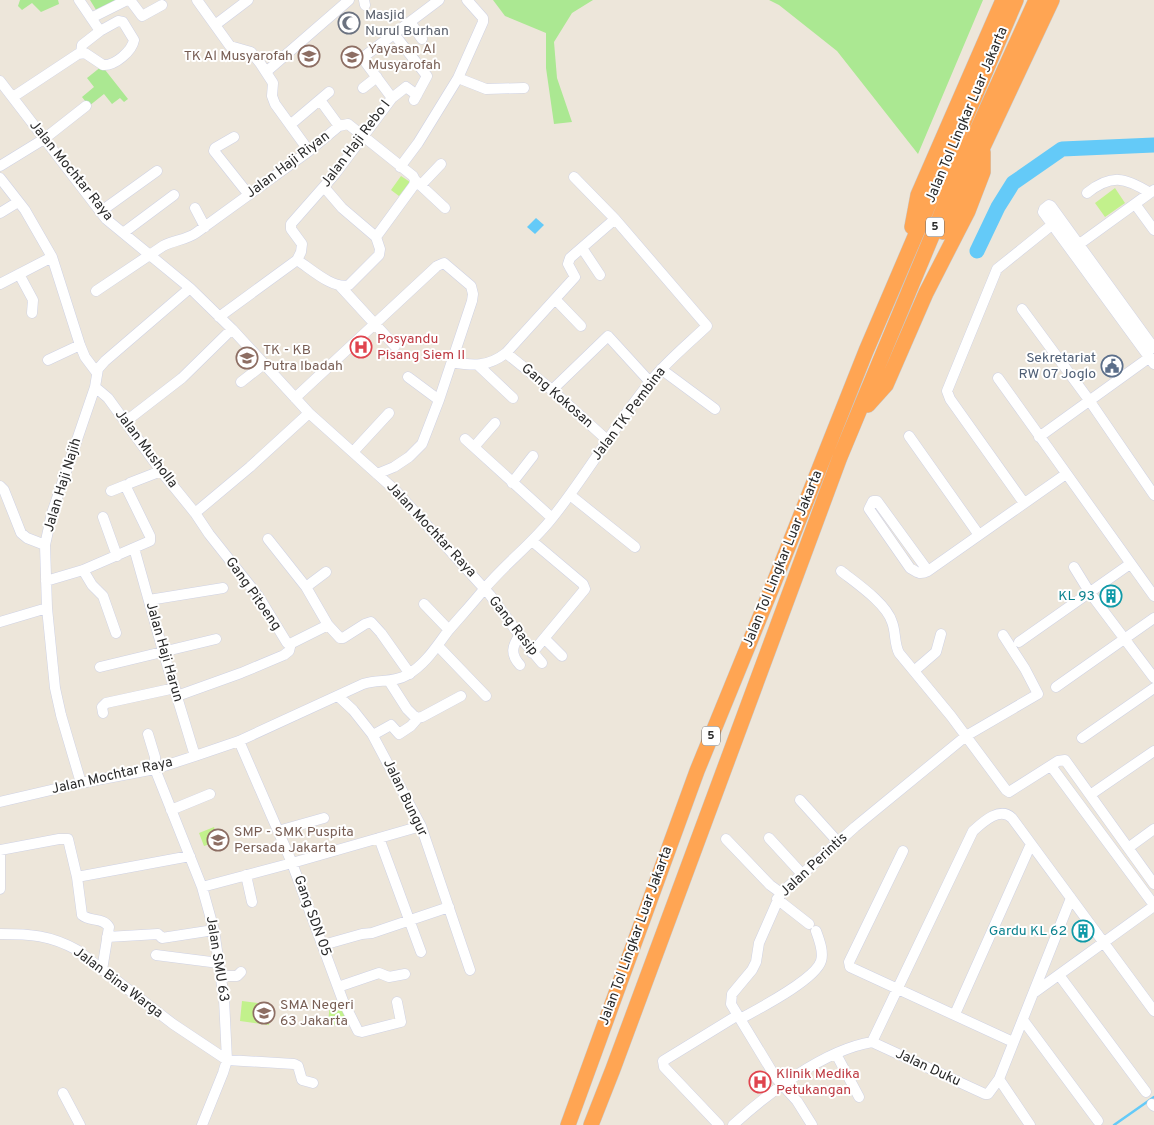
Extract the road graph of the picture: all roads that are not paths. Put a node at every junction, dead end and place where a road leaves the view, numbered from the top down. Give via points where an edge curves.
1 (79, 0) edge
2 (128, 0) edge
3 (197, 0) edge
4 (248, 0) edge
5 (349, 0) edge
6 (439, 0) edge
7 (467, 0) edge
8 (1003, 0) edge
9 (1016, 0) edge
10 (1036, 0) edge
11 (1052, 0) edge
12 (162, 5) dead end
13 (91, 18) junction
14 (410, 22) junction
15 (215, 25) junction
16 (100, 31) junction
17 (394, 34) junction
18 (422, 39) dead end
19 (81, 53) junction
20 (266, 72) junction
21 (377, 77) junction
22 (458, 78) junction
23 (0, 81) edge
24 (363, 88) dead end
25 (524, 88) dead end
26 (329, 92) dead end
27 (12, 97) junction
28 (392, 98) junction
29 (320, 100) junction
30 (86, 106) dead end
31 (290, 125) junction
32 (339, 126) junction
33 (234, 137) dead end
34 (363, 138) junction
35 (44, 139) junction
36 (309, 151) junction
37 (441, 164) dead end
38 (0, 166) edge
39 (400, 167) junction
40 (157, 171) dead end
41 (574, 177) dead end
42 (0, 178) edge
43 (417, 183) junction
44 (324, 187) junction
45 (1152, 191) edge
46 (1087, 193) dead end
47 (174, 195) dead end
48 (249, 195) junction
49 (18, 202) junction
50 (1135, 204) junction
51 (195, 208) dead end
52 (445, 208) dead end
53 (100, 212) junction
54 (0, 213) edge
55 (615, 219) junction
56 (1053, 224) junction
57 (205, 227) junction
58 (1154, 230) edge
59 (123, 233) junction
60 (376, 237) junction
61 (582, 248) junction
62 (1075, 248) junction
63 (908, 253) junction
64 (150, 254) junction
65 (52, 257) junction
66 (297, 260) junction
67 (19, 274) junction
68 (600, 275) dead end
69 (0, 284) edge
70 (340, 286) junction
71 (190, 288) junction
72 (96, 291) dead end
73 (555, 299) junction
74 (1022, 309) dead end
75 (32, 313) dead end
76 (219, 317) junction
77 (374, 325) junction
78 (581, 326) dead end
79 (232, 329) junction
80 (80, 345) junction
81 (395, 346) dead end
82 (506, 353) junction
83 (1153, 356) edge
84 (48, 360) dead end
85 (452, 362) junction
86 (264, 364) junction
87 (479, 366) junction
88 (661, 369) junction
89 (96, 373) junction
90 (408, 377) dead end
91 (998, 378) dead end
92 (241, 382) dead end
93 (650, 382) junction
94 (95, 387) junction
95 (552, 390) junction
96 (295, 398) junction
97 (513, 398) dead end
98 (439, 400) junction
99 (1089, 400) junction
100 (715, 409) dead end
101 (309, 413) junction
102 (389, 413) dead end
103 (125, 422) junction
104 (495, 424) dead end
105 (909, 436) dead end
106 (1039, 437) junction
107 (465, 439) dead end
108 (607, 440) junction
109 (474, 447) junction
110 (353, 452) junction
111 (533, 456) dead end
112 (840, 457) junction
113 (161, 471) junction
114 (377, 474) junction
115 (1066, 474) junction
116 (512, 483) junction
117 (0, 485) edge
118 (126, 485) junction
119 (111, 491) dead end
120 (570, 495) junction
121 (1154, 495) edge
122 (1024, 503) junction
123 (195, 513) junction
124 (103, 517) dead end
125 (552, 518) junction
126 (209, 534) joint
127 (979, 535) junction
128 (268, 539) dead end
129 (532, 541) junction
130 (45, 545) junction
131 (635, 547) dead end
132 (134, 548) junction
133 (117, 556) junction
134 (1130, 564) junction
135 (1074, 568) dead end
136 (83, 570) junction
137 (841, 571) dead end
138 (928, 571) junction
139 (326, 572) dead end
140 (46, 582) junction
141 (306, 587) junction
142 (223, 588) dead end
143 (484, 590) junction
144 (1090, 593) junction
145 (1154, 596) edge
146 (149, 600) junction
147 (424, 604) dead end
148 (47, 608) junction
149 (1154, 618) edge
150 (0, 622) edge
151 (328, 625) junction
152 (449, 630) junction
153 (116, 633) dead end
154 (941, 634) dead end
155 (520, 635) junction
156 (1003, 635) dead end
157 (216, 639) dead end
158 (545, 639) junction
159 (1125, 639) junction
160 (1019, 642) dead end
161 (291, 643) junction
162 (438, 646) junction
163 (163, 651) junction
164 (532, 653) junction
165 (562, 656) dead end
166 (542, 663) dead end
167 (520, 665) dead end
168 (100, 667) dead end
169 (914, 671) junction
170 (410, 674) junction
171 (1154, 678) edge
172 (390, 682) junction
173 (1056, 687) dead end
174 (1154, 688) edge
175 (176, 692) junction
176 (338, 696) junction
177 (461, 696) dead end
178 (486, 696) dead end
179 (103, 713) dead end
180 (418, 718) junction
181 (148, 734) dead end
182 (373, 734) junction
183 (966, 736) junction
184 (1082, 738) dead end
185 (239, 741) junction
186 (1154, 751) edge
187 (195, 756) junction
188 (1051, 766) junction
189 (155, 769) junction
190 (81, 783) junction
191 (210, 794) dead end
192 (1090, 795) junction
193 (800, 800) dead end
194 (0, 802) edge
195 (171, 810) junction
196 (324, 818) dead end
197 (421, 826) junction
198 (1154, 829) edge
199 (278, 831) junction
200 (379, 838) junction
201 (769, 838) dead end
202 (726, 839) dead end
203 (838, 842) junction
204 (1031, 844) junction
205 (1128, 848) junction
206 (0, 850) edge
207 (903, 851) dead end
208 (0, 855) edge
209 (190, 856) junction
210 (292, 863) junction
211 (802, 874) junction
212 (246, 876) junction
213 (77, 877) junction
214 (1154, 884) edge
215 (202, 887) junction
216 (0, 889) edge
217 (779, 896) junction
218 (1071, 898) junction
219 (252, 902) dead end
220 (1154, 905) edge
221 (449, 906) junction
222 (410, 920) junction
223 (214, 930) junction
224 (0, 934) edge
225 (107, 937) junction
226 (1103, 942) junction
227 (323, 945) junction
228 (421, 952) dead end
229 (156, 955) dead end
230 (219, 963) junction
231 (102, 970) junction
232 (470, 970) dead end
233 (241, 972) dead end
234 (405, 974) dead end
235 (1059, 975) junction
236 (221, 976) junction
237 (338, 987) junction
238 (897, 988) junction
239 (1035, 992) junction
240 (397, 1002) dead end
241 (1154, 1011) edge
242 (955, 1014) junction
243 (739, 1017) junction
244 (1023, 1020) junction
245 (872, 1042) junction
246 (1014, 1042) junction
247 (836, 1054) junction
248 (227, 1060) junction
249 (999, 1079) junction
250 (313, 1084) dead end
251 (782, 1085) junction
252 (1146, 1092) dead end
253 (63, 1093) dead end
254 (859, 1097) dead end
255 (1098, 1121) dead end
256 (75, 1123) edge
257 (203, 1124) edge
258 (568, 1125) edge
259 (591, 1125) edge
260 (719, 1125) edge
261 (733, 1125) edge
262 (812, 1125) edge
263 (1030, 1125) edge

1 - 13 street
2 - 12 street via 143,16
2 - 13 street
3 - 15 street
4 - 15 street
5 - 20 street
6 - 14 street
7 - 22 street via 483,22
8 - 63 highway via 918,195
9 - 63 highway, Jalan Tol Lingkar Luar Jakarta / 5
10 - 112 highway, Jalan Tol Lingkar Luar Jakarta / 5 via 964,159
11 - 112 highway via 915,290 856,439
13 - 16 street
14 - 17 street
14 - 18 street
15 - 20 street via 230,46 251,52
16 - 19 street via 82,45
16 - 19 street via 121,20 133,37 133,44 107,66
17 - 21 street, Jalan Haji Rebo I via 365,57
17 - 28 street via 427,76 415,98 406,88
19 - 27 street
20 - 31 street via 273,83 273,100
21 - 24 street
21 - 28 street, Jalan Haji Rebo I
22 - 25 street via 486,89
22 - 39 street
23 - 27 street, Jalan Mochtar Raya
26 - 29 street
27 - 35 street, Jalan Mochtar Raya
28 - 34 street, Jalan Haji Rebo I
29 - 31 street
29 - 32 street
30 - 35 street
31 - 36 street
32 - 34 street, Jalan Haji Riyan via 348,124
32 - 36 street, Jalan Haji Riyan
33 - 48 street via 214,152
34 - 39 street, Jalan Haji Riyan
34 - 44 street, Jalan Haji Rebo I
35 - 38 street
35 - 53 street, Jalan Mochtar Raya
36 - 48 street, Jalan Haji Riyan
37 - 43 street
39 - 43 street, Jalan Haji Riyan
40 - 53 street
41 - 55 street, Jalan TK Pembina
42 - 49 street
43 - 52 street, Jalan Haji Riyan
43 - 60 street
44 - 60 street via 342,208
44 - 66 street, Jalan Haji Rebo I via 290,226 302,244
45 - 46 street via 1116,179 1102,182
45 - 50 street
47 - 59 street
48 - 57 street, Jalan Haji Riyan
49 - 54 street
49 - 65 street
50 - 58 street
50 - 62 street
51 - 57 street
53 - 59 street, Jalan Mochtar Raya
55 - 61 street
55 - 88 street, Jalan TK Pembina via 707,326
56 - 62 street
56 - 62 street via 1043,211 1049,205
56 - 122 street via 997,269 947,391
57 - 64 street, Jalan Haji Riyan
59 - 64 street, Jalan Mochtar Raya
60 - 70 street via 379,255 349,285
61 - 68 street
61 - 73 street via 568,262 575,277
62 - 83 street
63 - 258 highway, Jalan Tol Lingkar Luar Jakarta / 5 via 697,771
64 - 71 street, Jalan Mochtar Raya
64 - 72 street, Jalan Haji Riyan
65 - 67 street
65 - 80 street
66 - 70 street
66 - 76 street
67 - 69 street
67 - 75 street via 33,300
70 - 77 street
71 - 76 street, Jalan Mochtar Raya
71 - 89 street via 112,354
73 - 78 street
73 - 82 street
74 - 99 street
76 - 79 street, Jalan Mochtar Raya
77 - 81 street
77 - 85 street via 431,271 444,263 472,289 472,301
77 - 96 street
79 - 86 street, Jalan Mochtar Raya
79 - 103 street via 182,378
80 - 84 street
80 - 89 street
82 - 87 street
82 - 95 street, Gang Kokosan
83 - 99 street
85 - 87 street
85 - 98 street
86 - 92 street
86 - 96 street, Jalan Mochtar Raya
87 - 97 street
88 - 93 street, Jalan TK Pembina
88 - 100 street
89 - 94 street, Jalan Haji Najih
90 - 98 street
91 - 106 street
93 - 95 street via 608,336
93 - 108 street, Jalan TK Pembina
94 - 103 street, Jalan Musholla via 108,398
94 - 130 street, Jalan Haji Najih via 52,513
95 - 108 street, Gang Kokosan
96 - 101 street, Jalan Mochtar Raya
98 - 114 street via 422,444 394,467
99 - 106 street
99 - 121 street
101 - 110 street, Jalan Mochtar Raya
101 - 123 street
102 - 110 street
103 - 113 street, Jalan Musholla
104 - 109 street
105 - 127 street
106 - 115 street
107 - 109 street
108 - 120 street, Jalan TK Pembina
109 - 116 street
110 - 114 street, Jalan Mochtar Raya
111 - 116 street
112 - 259 highway, Jalan Tol Lingkar Luar Jakarta / 5
113 - 118 street
113 - 123 street, Jalan Musholla
114 - 143 street, Jalan Mochtar Raya
115 - 122 street
115 - 134 street
116 - 125 street
117 - 130 street via 22,533
118 - 119 street
118 - 132 street via 151,538
120 - 125 street, Jalan TK Pembina
120 - 131 street
122 - 127 street
123 - 126 street, Jalan Musholla
124 - 133 street
125 - 129 street, Jalan TK Pembina
126 - 161 street, Gang Pitoeng via 259,597 286,643
127 - 138 street
128 - 141 street
129 - 143 street, Jalan TK Pembina
129 - 158 street via 584,587
130 - 140 street, Jalan Haji Najih
132 - 133 street
132 - 146 street, Jalan Haji Harun
133 - 136 street
134 - 144 street
134 - 145 street
135 - 144 street
136 - 140 street
136 - 153 street via 103,596
137 - 169 street via 890,616 899,653
138 - 138 street via 918,574 910,568 869,509 874,501
139 - 141 street
140 - 148 street, Jalan Haji Najih
141 - 151 street
142 - 146 street
143 - 152 street, Jalan Mochtar Raya
143 - 155 street, Gang Rasip
144 - 159 street
144 - 160 street
146 - 163 street, Jalan Haji Harun
147 - 152 street
148 - 150 street
148 - 190 street, Jalan Haji Najih via 55,688
149 - 159 street
151 - 161 street, Gang Pitoeng
151 - 170 street via 342,639 371,622
152 - 162 street, Jalan Mochtar Raya
154 - 169 street via 936,652
155 - 164 street, Gang Rasip
155 - 167 street via 512,649
156 - 183 street, Jalan Perintis via 1038,694
157 - 163 street
158 - 164 street
158 - 165 street
159 - 171 street
159 - 173 street
161 - 175 street via 284,655 241,673
162 - 170 street, Jalan Mochtar Raya
162 - 178 street
163 - 168 street
163 - 175 street, Jalan Haji Harun
164 - 166 street, Gang Rasip
169 - 183 street
170 - 172 street, Jalan Mochtar Raya
172 - 176 street, Jalan Mochtar Raya via 371,681
172 - 180 street via 407,709
174 - 184 street
175 - 179 street via 106,703 102,707
175 - 187 street, Jalan Haji Harun
176 - 182 street, Jalan Bungur
176 - 185 street, Jalan Mochtar Raya
177 - 180 street
180 - 182 street via 399,734 391,725
181 - 189 street, Jalan SMU 63
182 - 197 street, Jalan Bungur
183 - 188 street via 1009,792
183 - 203 street, Jalan Perintis
185 - 187 street, Jalan Mochtar Raya
185 - 199 street, Gang SDN 05
186 - 192 street
187 - 189 street, Jalan Mochtar Raya
188 - 192 street via 1058,760 1065,760
188 - 220 street
189 - 190 street, Jalan Mochtar Raya
189 - 195 street, Jalan SMU 63
190 - 194 street, Jalan Mochtar Raya
191 - 195 street
192 - 205 street
193 - 203 street
195 - 209 street, Jalan SMU 63
196 - 199 street
197 - 200 street
197 - 221 street, Jalan Bungur
198 - 205 street
199 - 210 street, Gang SDN 05
200 - 210 street
200 - 222 street
201 - 211 street
202 - 217 street
203 - 211 street, Jalan Perintis
204 - 218 street
204 - 238 street via 1012,818 1005,814 992,817 973,831
204 - 242 street
205 - 214 street
206 - 213 street via 67,839
207 - 238 street via 849,965
208 - 216 street
209 - 213 street
209 - 215 street, Jalan SMU 63
210 - 212 street
210 - 227 street, Gang SDN 05
211 - 217 street, Jalan Perintis
212 - 215 street
212 - 219 street
213 - 225 street via 82,915 107,923
215 - 223 street, Jalan SMU 63
217 - 243 street, Jalan Perintis via 759,943 756,962 732,994 731,1004
217 - 243 street via 813,927 820,940 822,959 800,983 772,1002
218 - 226 street
218 - 239 street
220 - 226 street
221 - 222 street
221 - 232 street, Jalan Bungur
222 - 227 street
222 - 228 street
223 - 225 street via 162,938 158,934
223 - 230 street, Jalan SMU 63
224 - 231 street, Jalan Bina Warga via 51,938 77,950
225 - 231 street
226 - 235 street
226 - 241 street
227 - 237 street, Gang SDN 05
229 - 230 street
230 - 236 street, Jalan SMU 63
231 - 248 street, Jalan Bina Warga
233 - 236 street via 237,976
234 - 237 street via 389,977 379,973
235 - 239 street
235 - 252 street
236 - 248 street, Jalan SMU 63
237 - 240 street, Gang SDN 05 via 342,1001 360,1032 401,1022
238 - 242 street
238 - 245 street
239 - 244 street
242 - 246 street
243 - 251 street, Jalan Perintis
243 - 260 street via 662,1064
244 - 246 street
244 - 255 street
245 - 247 street
245 - 249 street, Jalan Duku via 984,1094 993,1090
246 - 249 street
247 - 251 street
247 - 254 street
248 - 250 street via 294,1064 298,1066 302,1080
248 - 257 street, Jalan SMU 63
249 - 263 street
251 - 261 street
251 - 262 street, Jalan Perintis
253 - 256 street

